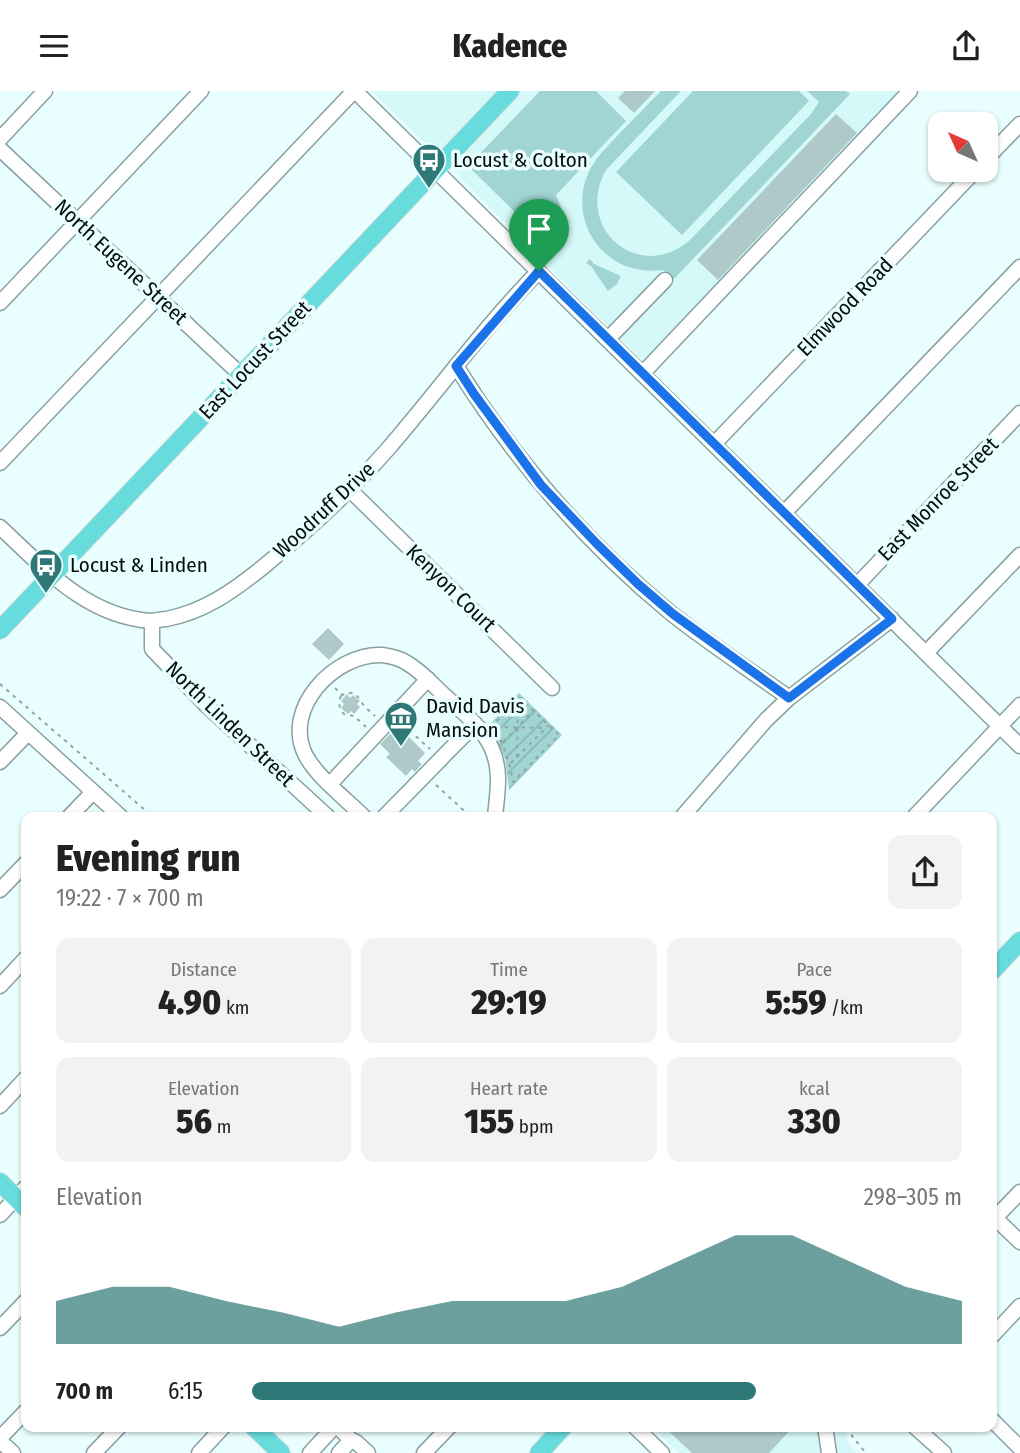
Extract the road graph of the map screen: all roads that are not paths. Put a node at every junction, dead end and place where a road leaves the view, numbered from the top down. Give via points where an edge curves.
1 (45, 91) edge
2 (201, 91) edge
3 (355, 91) edge
4 (510, 91) edge
5 (910, 91) edge
6 (1020, 124) edge
7 (0, 139) edge
8 (998, 147) edge
9 (0, 149) edge
10 (435, 170) junction
11 (965, 182) edge
12 (78, 221) junction
13 (1020, 267) edge
14 (539, 271) junction
15 (665, 280) dead end
16 (158, 297) junction
17 (0, 303) edge
18 (608, 339) junction
19 (456, 366) junction
20 (642, 373) junction
21 (241, 375) junction
22 (1020, 413) edge
23 (714, 444) junction
24 (0, 463) edge
25 (349, 489) junction
26 (785, 513) junction
27 (1, 529) edge
28 (1020, 555) edge
29 (52, 575) junction
30 (857, 585) junction
31 (892, 619) junction
32 (152, 621) junction
33 (0, 630) edge
34 (926, 653) junction
35 (428, 679) junction
36 (552, 688) dead end
37 (789, 698) junction
38 (1020, 705) edge
39 (0, 707) edge
40 (475, 724) junction
41 (1000, 726) junction
42 (28, 733) junction
43 (1020, 745) edge
44 (0, 762) edge
45 (330, 784) junction
46 (93, 792) junction
47 (74, 812) edge
48 (115, 812) edge
49 (323, 812) edge
50 (359, 812) edge
51 (389, 812) edge
52 (496, 812) edge
53 (686, 812) edge
54 (919, 812) edge
55 (21, 868) edge
56 (0, 890) edge
57 (1020, 941) edge
58 (21, 963) edge
59 (997, 966) edge
60 (0, 986) edge
61 (21, 1083) edge
62 (0, 1106) edge
63 (0, 1182) edge
64 (1020, 1192) edge
65 (21, 1196) edge
66 (21, 1199) edge
67 (997, 1214) edge
68 (0, 1215) edge
69 (997, 1220) edge
70 (1020, 1242) edge
71 (21, 1306) edge
72 (1020, 1306) edge
73 (0, 1328) edge
74 (997, 1331) edge
75 (21, 1416) edge
76 (997, 1425) edge
77 (114, 1432) edge
78 (218, 1432) edge
79 (259, 1432) edge
80 (330, 1432) edge
81 (342, 1432) edge
82 (444, 1432) edge
83 (558, 1432) edge
84 (639, 1432) edge
85 (826, 1432) edge
86 (921, 1432) edge
87 (0, 1439) edge
88 (351, 1440) junction
89 (1015, 1445) edge
90 (656, 1451) edge
91 (13, 1453) edge
92 (94, 1453) edge
93 (199, 1453) edge
94 (281, 1453) edge
95 (310, 1453) edge
96 (339, 1453) edge
97 (368, 1453) edge
98 (424, 1453) edge
99 (539, 1453) edge
100 (829, 1453) edge
101 (944, 1453) edge

1 - 7 street
2 - 12 street
3 - 10 street
3 - 16 street
4 - 10 main road, East Locust Street
5 - 20 street
6 - 8 street
9 - 12 street, North Eugene Street
10 - 14 street
10 - 21 main road, East Locust Street
11 - 23 street, Elmwood Road
12 - 16 street, North Eugene Street
12 - 17 street
13 - 26 street
14 - 18 street
14 - 19 street, Woodruff Drive
15 - 18 street
16 - 21 street, North Eugene Street
16 - 24 street
18 - 20 street
19 - 25 street, Woodruff Drive
19 - 37 street via 541,485 597,544 673,614
20 - 23 street
21 - 29 main road, East Locust Street
22 - 30 street, East Monroe Street
23 - 26 street
25 - 32 street, Woodruff Drive via 285,549 221,598 181,616
25 - 36 street, Kenyon Court
26 - 30 street
27 - 29 street
28 - 34 street
29 - 32 street, Woodruff Drive via 87,602
29 - 33 main road, East Locust Street
30 - 31 street
31 - 34 street
31 - 37 street
32 - 49 street, North Linden Street via 152,649
34 - 41 street
35 - 40 street
35 - 45 street
35 - 45 street via 405,661 385,655 367,656 324,678 309,696 300,733 305,755
37 - 53 street
38 - 41 street
39 - 42 street
40 - 51 street
40 - 52 street via 493,750 499,778
41 - 43 street
41 - 54 street
42 - 44 street
42 - 46 street
45 - 50 street
46 - 47 street
46 - 48 street
55 - 56 street
57 - 59 main road
58 - 60 street
61 - 62 street
63 - 65 main road
64 - 67 street
66 - 68 street
69 - 70 street
71 - 73 street
72 - 74 street
75 - 87 street
76 - 89 street
77 - 92 street
78 - 93 street
79 - 94 main road
80 - 95 street
81 - 88 street
82 - 98 street
83 - 99 main road
84 - 90 street
85 - 100 street
86 - 101 street
87 - 91 street
88 - 96 street
88 - 97 street

